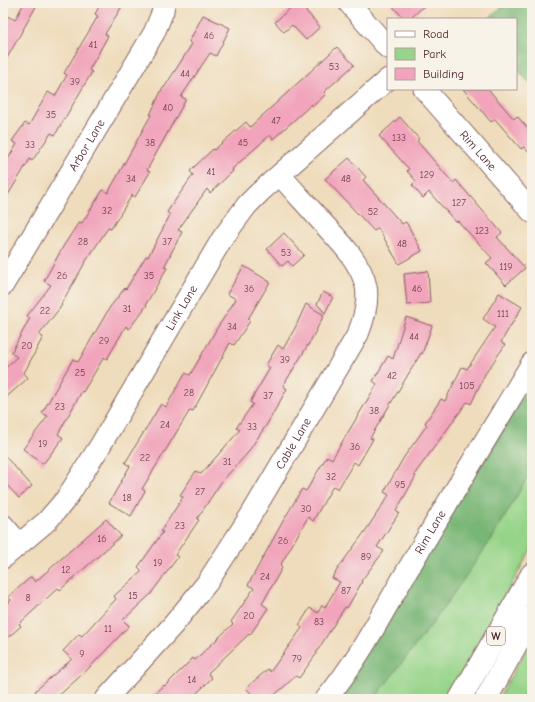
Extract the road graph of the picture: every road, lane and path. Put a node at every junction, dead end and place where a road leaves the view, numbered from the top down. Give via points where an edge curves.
1 (164, 3) edge
2 (349, 3) edge
3 (387, 47) edge
4 (387, 80) edge
5 (425, 90) edge
6 (280, 175) junction
7 (532, 212) edge
8 (3, 285) edge
9 (532, 363) edge
10 (3, 525) edge
11 (20, 544) junction
12 (3, 558) edge
13 (532, 574) edge
14 (532, 616) edge
15 (106, 699) edge
16 (326, 699) edge
17 (460, 699) edge
18 (486, 699) edge

1 - 8 street, Arbor Lane via 154,33
2 - 3 street
4 - 6 street, Link Lane
5 - 7 street, Rim Lane
6 - 11 street, Link Lane via 247,205 222,239 66,499 47,521
6 - 15 street, Cable Lane via 346,249 361,270 367,304 363,322 251,514 207,583
9 - 16 street, Rim Lane via 409,567 364,647
10 - 11 street
11 - 12 street, Link Lane
13 - 17 highway, W
14 - 18 highway, W

